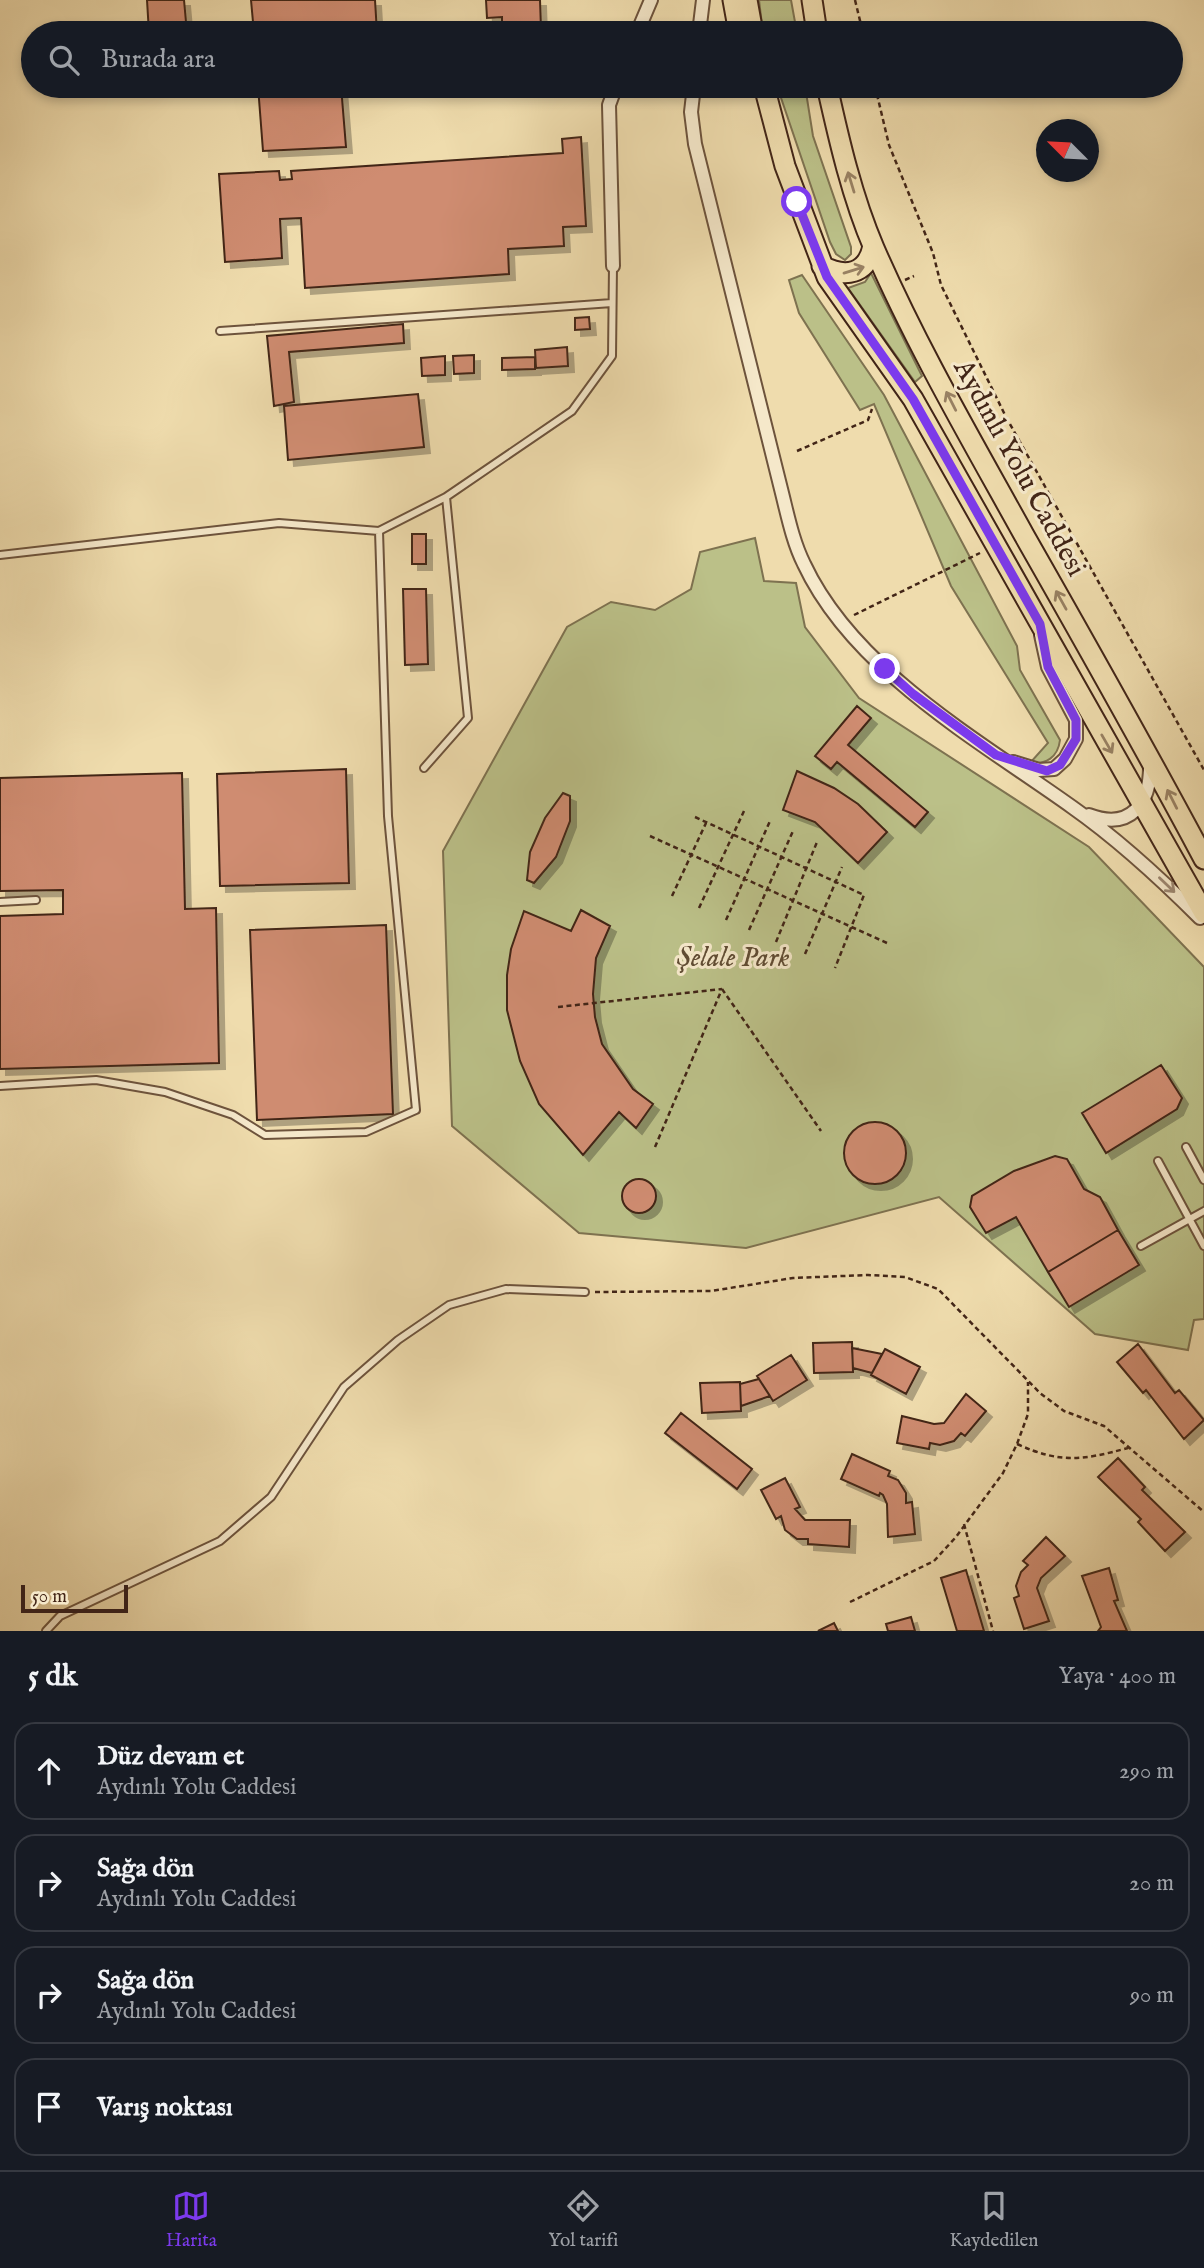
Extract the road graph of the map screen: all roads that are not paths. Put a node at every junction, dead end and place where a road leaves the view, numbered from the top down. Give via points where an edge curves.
1 (650, 0) edge
2 (703, 0) edge
3 (733, 0) edge
4 (747, 0) edge
5 (812, 0) edge
6 (642, 21) edge
7 (700, 21) edge
8 (737, 21) edge
9 (751, 21) edge
10 (815, 21) edge
11 (612, 98) edge
12 (693, 98) edge
13 (756, 98) edge
14 (767, 98) edge
15 (830, 98) edge
16 (785, 166) junction
17 (873, 246) junction
18 (822, 265) junction
19 (613, 266) joint
20 (612, 303) junction
21 (220, 331) dead end
22 (446, 497) junction
23 (379, 531) junction
24 (0, 555) edge
25 (1040, 624) junction
26 (1149, 754) junction
27 (996, 755) junction
28 (424, 768) dead end
29 (1141, 803) junction
30 (1070, 806) junction
31 (1204, 859) edge
32 (36, 901) dead end
33 (0, 902) edge
34 (1204, 913) edge
35 (1204, 922) edge
36 (0, 1086) edge
37 (1186, 1147) dead end
38 (1157, 1161) dead end
39 (1204, 1180) edge
40 (1204, 1211) edge
41 (1191, 1218) junction
42 (1141, 1246) dead end
43 (1204, 1246) edge
44 (584, 1292) road end
45 (46, 1631) edge

1 - 6 street
2 - 7 street
3 - 8 main road
4 - 9 main road
5 - 10 main road
11 - 19 street
12 - 27 street via 695,144 805,568 842,621 885,669
13 - 16 main road
14 - 16 main road
17 -> 15 main road, Aydınlı Yolu Caddesi
16 - 18 main road
18 -> 17 main road via 842,274 859,271 871,258
26 -> 17 main road, Aydınlı Yolu Caddesi via 977,450
18 - 25 main road via 833,288 913,399
19 - 20 lane
20 - 21 lane
20 - 22 lane via 612,356 572,411
22 - 23 lane
22 - 28 lane via 468,718
23 - 24 lane via 279,523
23 - 36 lane via 388,816 416,1110 366,1132 265,1135 233,1115 165,1092 96,1080
25 - 27 street via 1048,667 1076,720 1076,739 1060,765 1047,771
25 -> 29 main road
26 - 29 street via 1149,778
31 -> 26 main road, Aydınlı Yolu Caddesi
27 - 30 street
29 - 30 street via 1128,818 1115,821
29 - 34 main road
30 -> 35 street via 1136,856
32 - 33 lane
37 - 39 lane
38 - 41 lane
40 - 41 lane
41 - 42 lane
41 - 43 lane
44 - 45 lane via 506,1289 449,1305 398,1340 344,1387 271,1497 220,1541 60,1616

